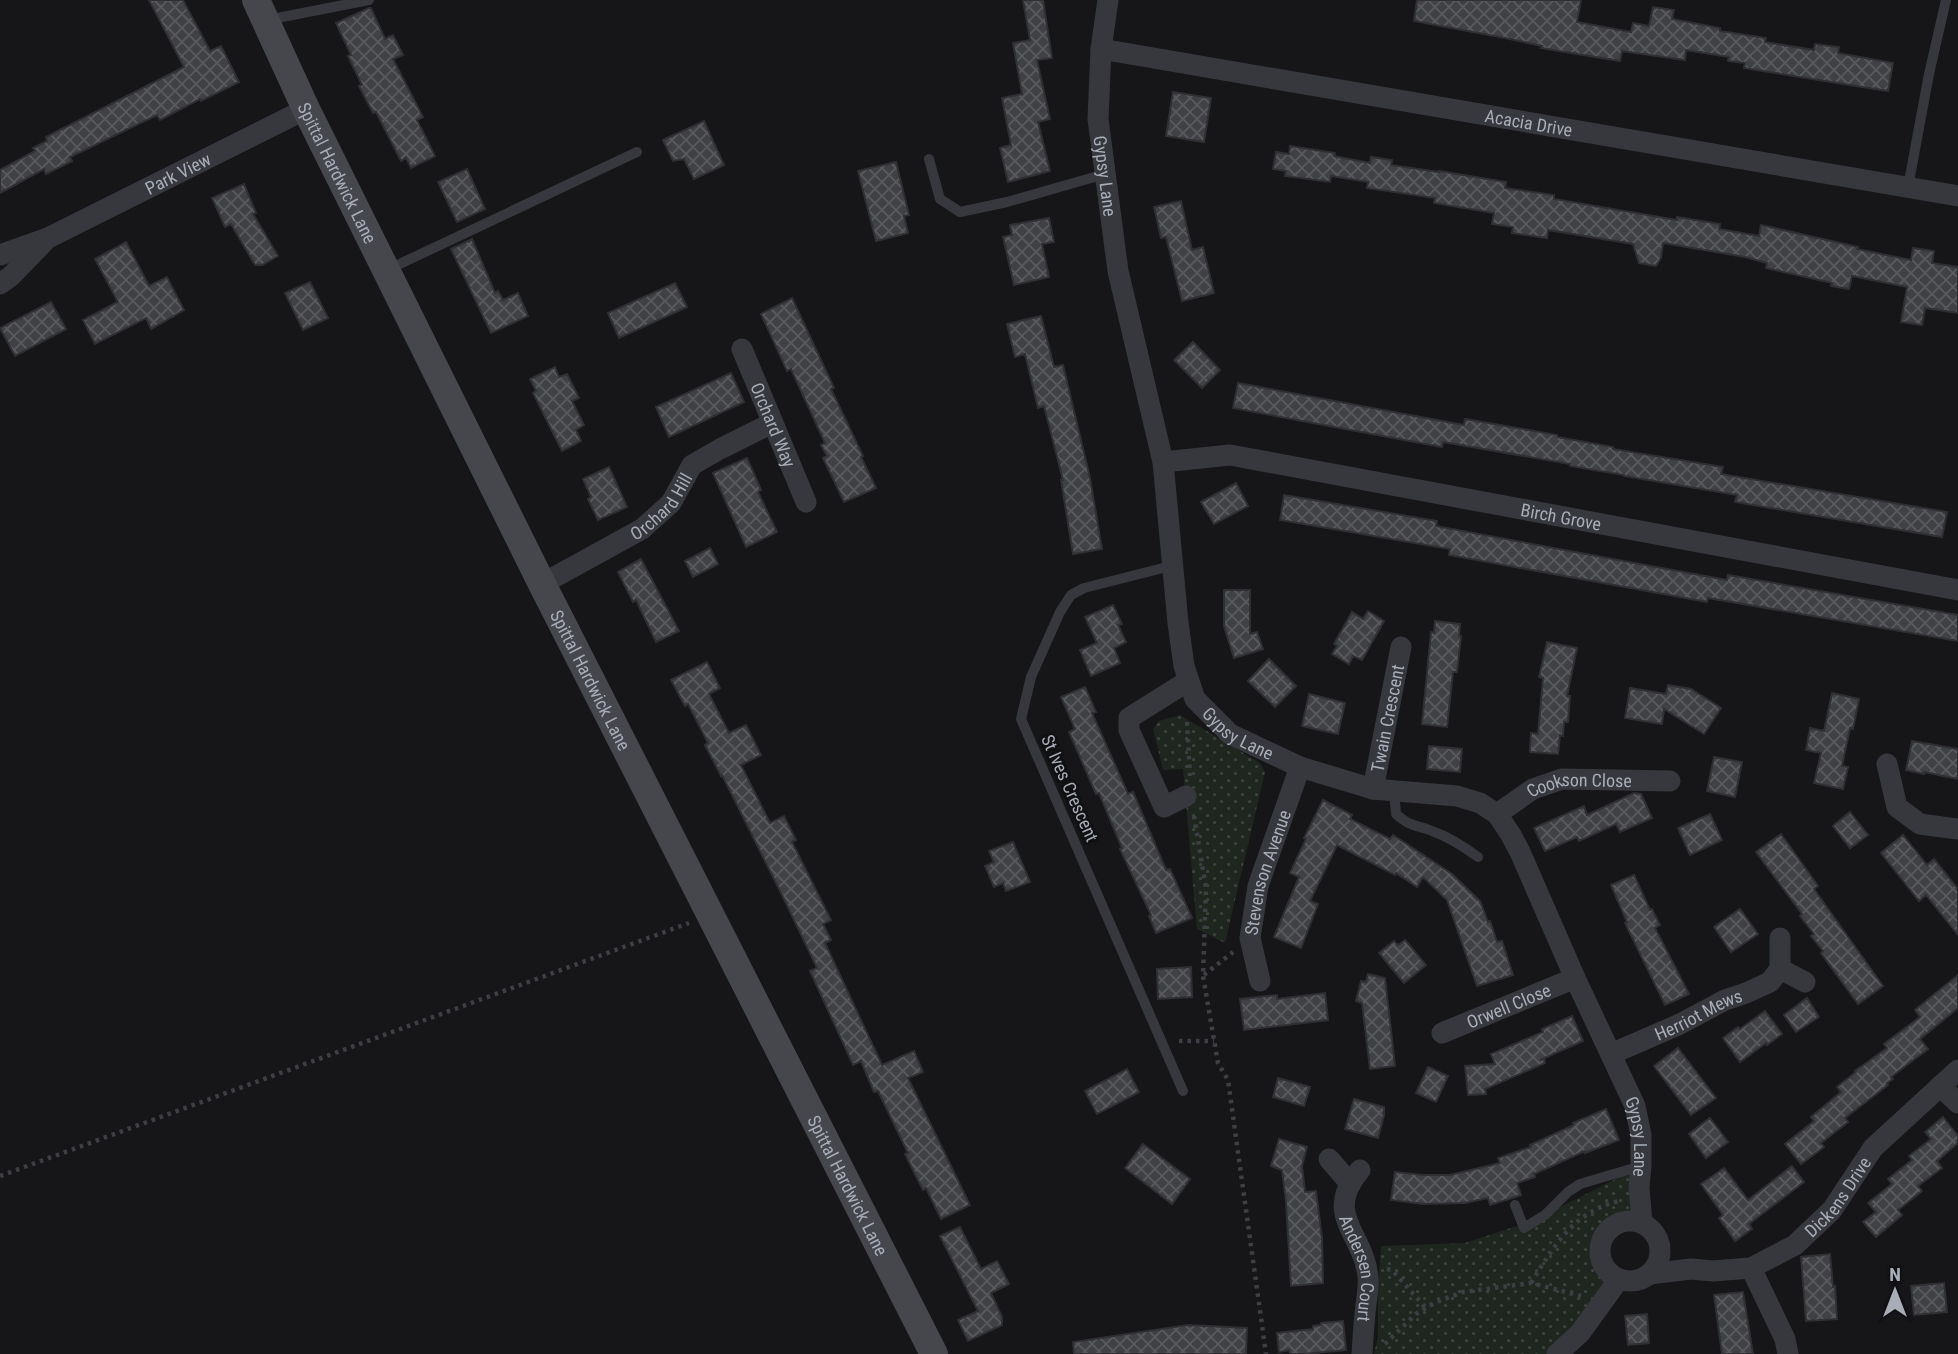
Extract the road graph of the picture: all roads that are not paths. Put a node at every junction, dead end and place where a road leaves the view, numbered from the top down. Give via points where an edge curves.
1 (369, 0) edge
2 (1108, 0) edge
3 (1946, 0) edge
4 (260, 10) edge
5 (1101, 49) junction
6 (306, 108) junction
7 (637, 152) dead end
8 (929, 159) dead end
9 (1105, 174) junction
10 (1908, 187) junction
11 (1958, 195) edge
12 (48, 238) junction
13 (0, 255) edge
14 (386, 271) junction
15 (0, 284) edge
16 (742, 349) dead end
17 (772, 423) junction
18 (1163, 463) junction
19 (806, 502) dead end
20 (1171, 566) junction
21 (542, 584) junction
22 (1958, 590) edge
23 (1401, 647) dead end
24 (1192, 690) junction
25 (1887, 764) dead end
26 (1300, 767) junction
27 (1670, 782) dead end
28 (1384, 790) junction
29 (1190, 795) road end
30 (1497, 814) junction
31 (1958, 830) edge
32 (1478, 857) dead end
33 (1780, 938) dead end
34 (1780, 970) junction
35 (1575, 978) junction
36 (1260, 981) dead end
37 (1805, 982) dead end
38 (1442, 1033) dead end
39 (1611, 1054) junction
40 (1958, 1070) edge
41 (1940, 1086) junction
42 (1183, 1091) dead end
43 (1958, 1103) edge
44 (1329, 1159) dead end
45 (1637, 1184) junction
46 (1515, 1205) dead end
47 (1619, 1223) junction
48 (1642, 1223) junction
49 (1660, 1254) junction
50 (1751, 1268) junction
51 (1691, 1269) junction
52 (1649, 1274) junction
53 (1619, 1279) junction
54 (1371, 1351) edge
55 (934, 1354) edge
56 (1557, 1354) edge
57 (1788, 1354) edge

1 - 4 lane
2 - 5 street, Gypsy Lane
3 - 10 lane
4 - 6 street, Spittal Hardwick Lane
5 - 9 street, Gypsy Lane via 1098,119
5 - 10 street, Acacia Drive
6 - 12 street, Park View
6 - 14 street, Spittal Hardwick Lane
7 - 14 lane
8 - 9 lane via 940,199 960,212
9 - 18 street, Gypsy Lane via 1118,271
10 - 11 street, Acacia Drive
12 - 13 street, Park View
12 - 15 street, Park View
14 - 21 street, Spittal Hardwick Lane
16 - 17 street, Orchard Way
17 - 19 street, Orchard Way
17 - 21 street, Orchard Hill via 692,465 671,503 642,529
18 - 20 street, Gypsy Lane
18 - 22 street, Birch Grove via 1230,455
20 - 24 street, Gypsy Lane
20 - 42 lane, St Ives Crescent via 1071,595 1031,677 1021,719
21 - 55 street, Spittal Hardwick Lane
23 - 28 street, Twain Crescent
24 - 26 street, Gypsy Lane via 1230,734
24 - 29 street via 1129,718 1129,730 1164,807
25 - 31 street via 1897,807 1920,824
26 - 28 street, Gypsy Lane
26 - 36 street, Stevenson Avenue via 1258,886 1250,938
27 - 30 street, Cookson Close via 1562,779 1533,789
28 - 30 street, Gypsy Lane via 1457,796
28 - 32 lane via 1407,825 1455,840
30 - 35 street, Gypsy Lane via 1520,852
33 - 34 street
34 - 37 street
34 - 39 street, Herriot Mews via 1758,988
35 - 38 street, Orwell Close
35 - 39 street, Gypsy Lane
39 - 45 street, Gypsy Lane via 1635,1106 1641,1135
40 - 41 street, Dickens Drive
41 - 43 street
41 - 50 street, Dickens Drive via 1873,1148 1832,1210 1795,1245
44 - 54 street, Andersen Court via 1355,1176 1345,1201 1345,1217 1366,1265
45 - 46 lane via 1580,1184 1524,1228
45 - 47 street, Gypsy Lane
45 - 48 street, Gypsy Lane
47 - 48 street
47 - 53 street via 1606,1233 1600,1247 1607,1270
48 - 49 street via 1656,1234
49 - 51 street, Dickens Drive
49 - 52 street
50 - 51 street, Dickens Drive
50 - 57 street
51 - 52 street, Dickens Drive
52 - 53 street via 1638,1280
53 - 56 street via 1580,1333

